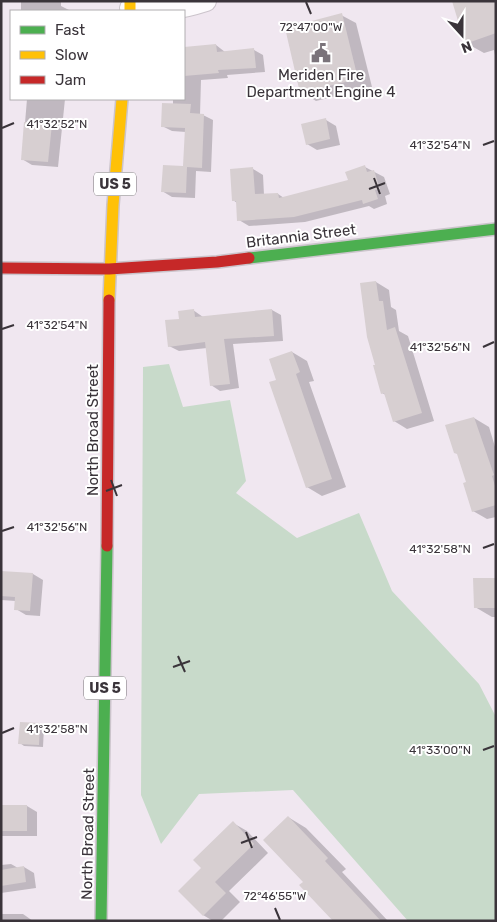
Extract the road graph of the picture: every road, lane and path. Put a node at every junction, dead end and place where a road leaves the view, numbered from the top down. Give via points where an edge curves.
1 (206, 1) edge
2 (130, 7) edge
3 (151, 10) edge
4 (169, 10) edge
5 (122, 100) edge
6 (496, 229) edge
7 (1, 268) edge
8 (109, 269) junction
9 (101, 921) edge

1 - 4 street
2 - 3 street
5 - 8 main road, US 5
6 - 8 main road, Britannia Street via 217,262
7 - 8 main road, Britannia Street
8 - 9 main road, North Broad Street / US 5

